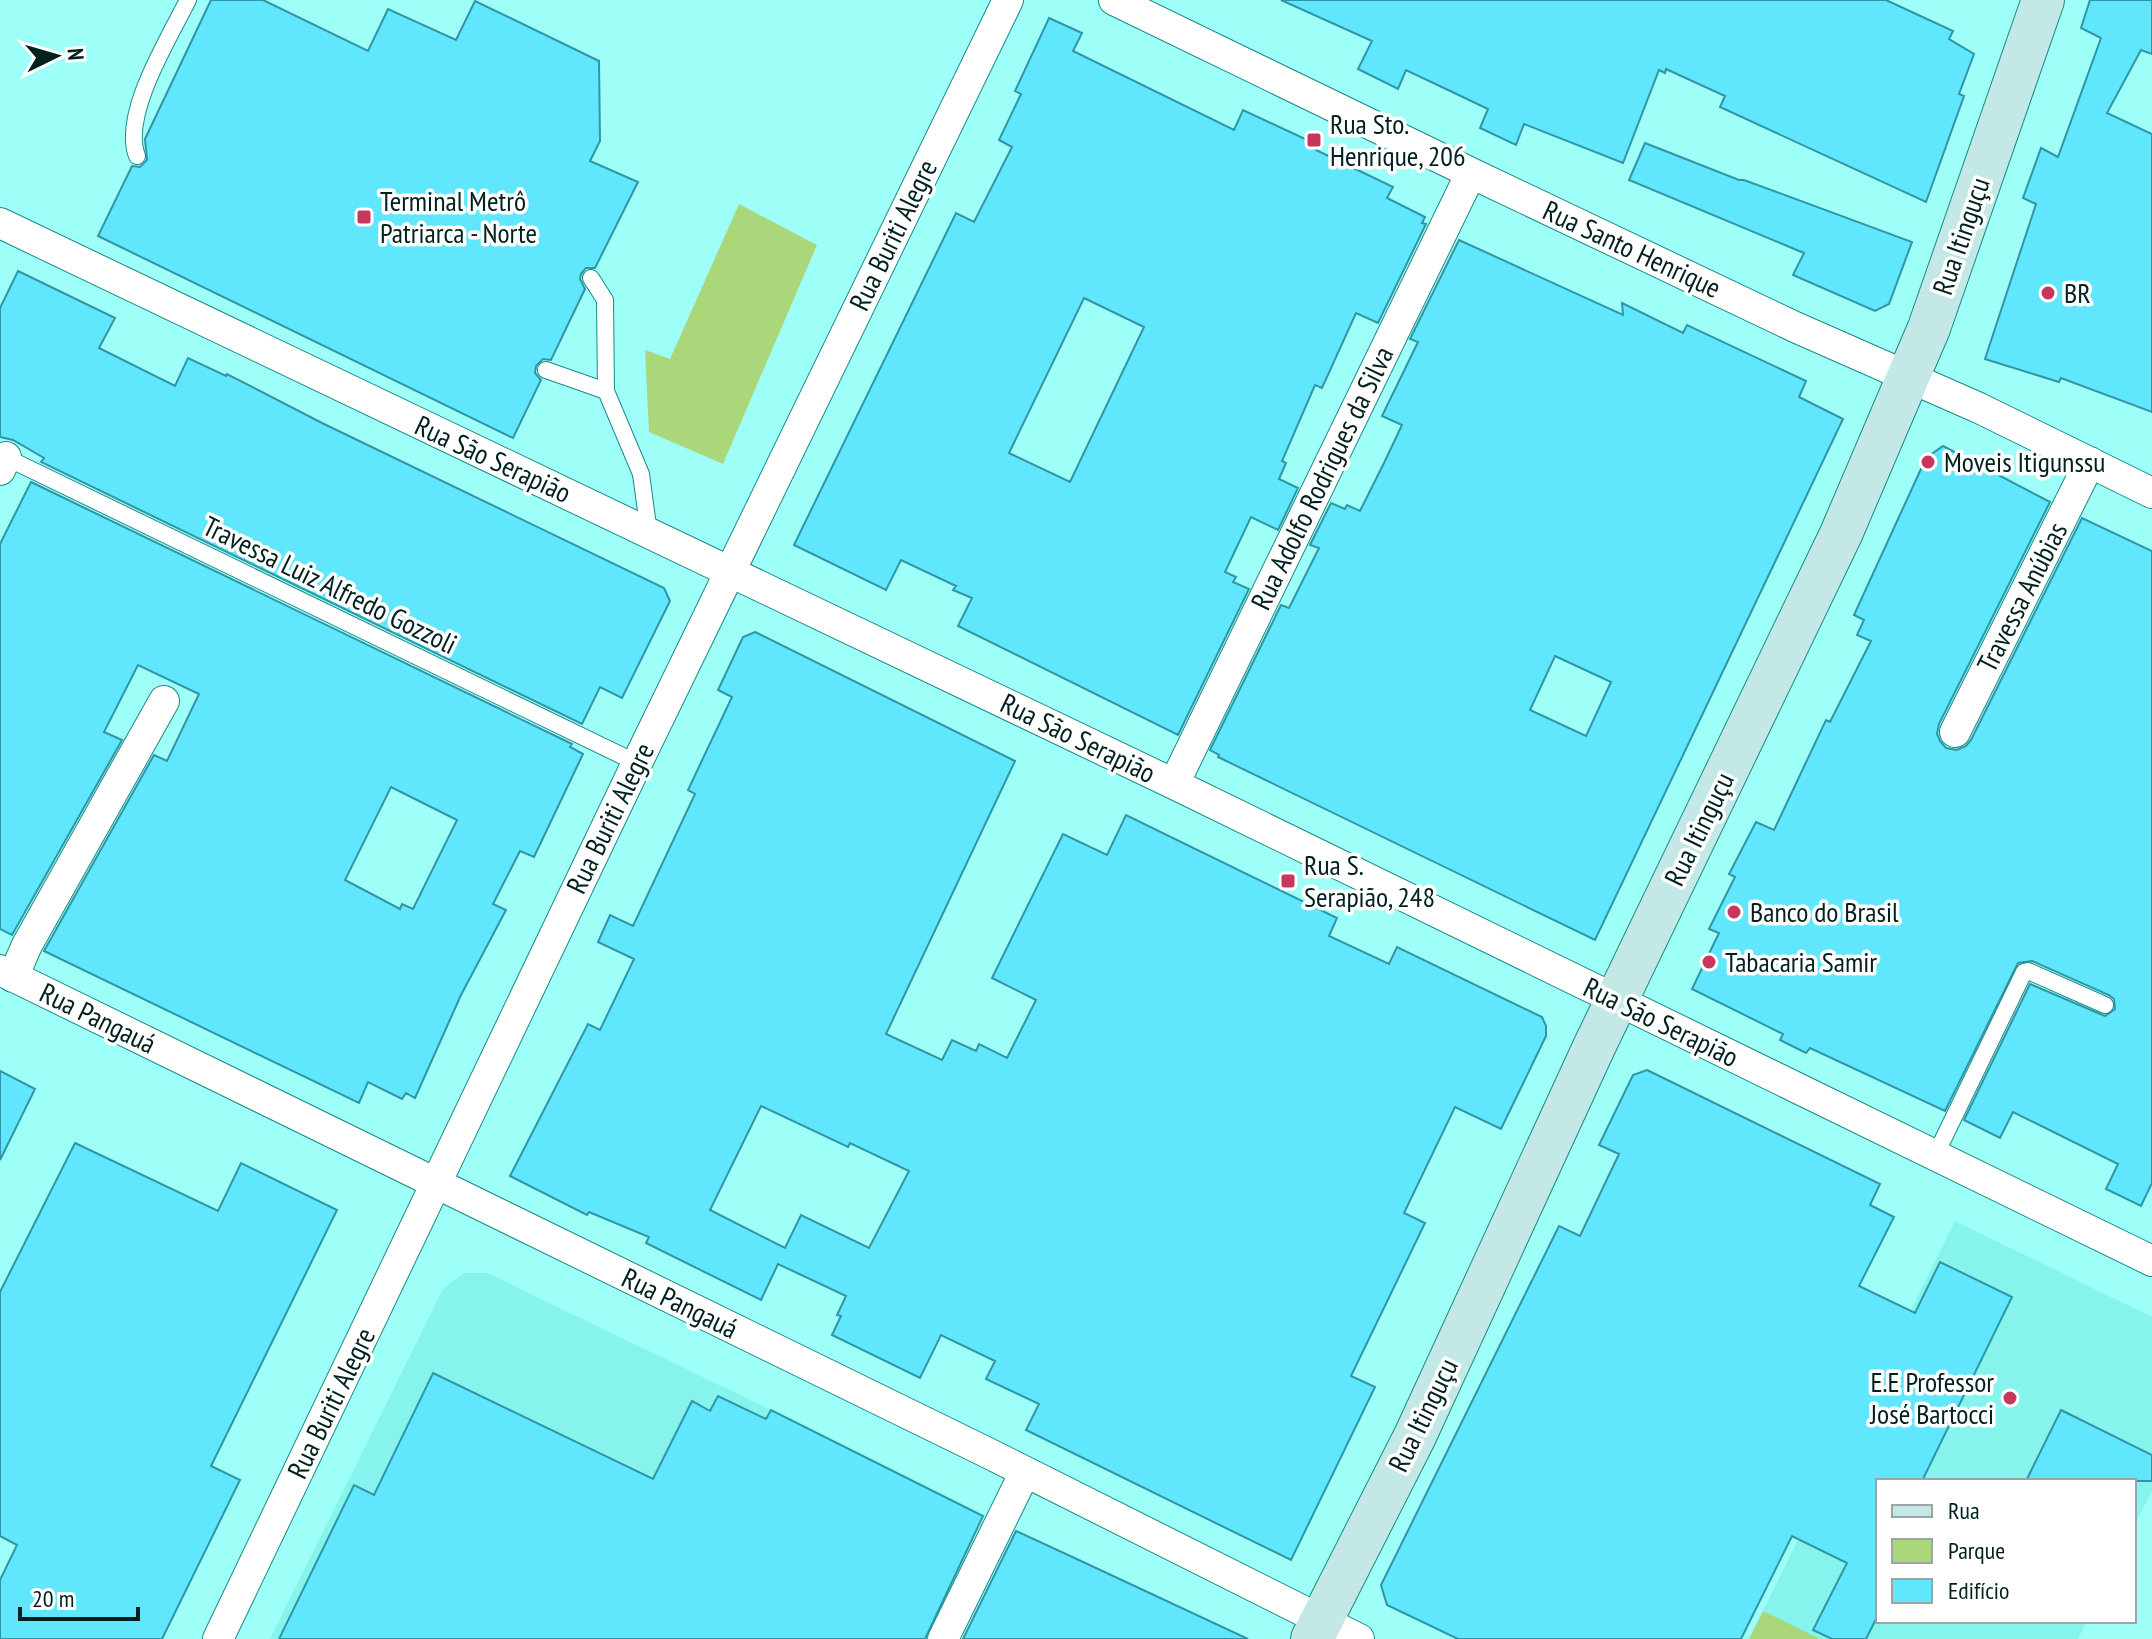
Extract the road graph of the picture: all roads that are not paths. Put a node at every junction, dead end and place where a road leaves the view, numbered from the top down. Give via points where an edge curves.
1 (188, 0) edge
2 (1008, 0) edge
3 (1114, 0) edge
4 (2043, 0) edge
5 (137, 156) dead end
6 (1471, 173) junction
7 (0, 223) edge
8 (591, 278) dead end
9 (546, 370) dead end
10 (1907, 376) junction
11 (606, 391) junction
12 (2, 461) edge
13 (2090, 462) junction
14 (2152, 493) edge
15 (649, 533) junction
16 (730, 571) junction
17 (164, 701) dead end
18 (1955, 732) dead end
19 (637, 763) junction
20 (1174, 784) junction
21 (7, 974) edge
22 (1618, 1000) junction
23 (2105, 1005) dead end
24 (1935, 1156) junction
25 (436, 1184) junction
26 (2152, 1261) edge
27 (1025, 1472) junction
28 (1316, 1630) edge
29 (218, 1639) edge
30 (943, 1639) edge
31 (1359, 1639) edge

1 - 5 lane via 135,113 132,145
2 - 16 street, Rua Buriti Alegre
3 - 6 street, Rua Santo Henrique
4 - 10 main road, Rua Itinguçu via 1929,328
6 - 10 street, Rua Santo Henrique
6 - 20 street, Rua Adolfo Rodrigues da Silva
7 - 15 street, Rua São Serapião
8 - 11 lane via 605,300
9 - 11 lane
10 - 13 street, Rua Santo Henrique
10 - 22 main road, Rua Itinguçu via 1841,534
11 - 15 lane via 641,474
12 - 19 lane, Travessa Luiz Alfredo Gozzoli
13 - 14 street, Rua Santo Henrique
13 - 18 street, Travessa Anúbias
15 - 16 street, Rua São Serapião
16 - 19 street, Rua Buriti Alegre
16 - 20 street, Rua São Serapião
17 - 21 street
19 - 25 street, Rua Buriti Alegre
20 - 22 street, Rua São Serapião
21 - 25 street, Rua Pangauá
22 - 24 street, Rua São Serapião
22 - 28 main road, Rua Itinguçu via 1415,1436
23 - 24 lane via 2024,972
24 - 26 street, Rua São Serapião
25 - 27 street, Rua Pangauá
25 - 29 street, Rua Buriti Alegre
27 - 28 street, Rua Pangauá
27 - 30 street
28 - 31 street, Rua Pangauá

